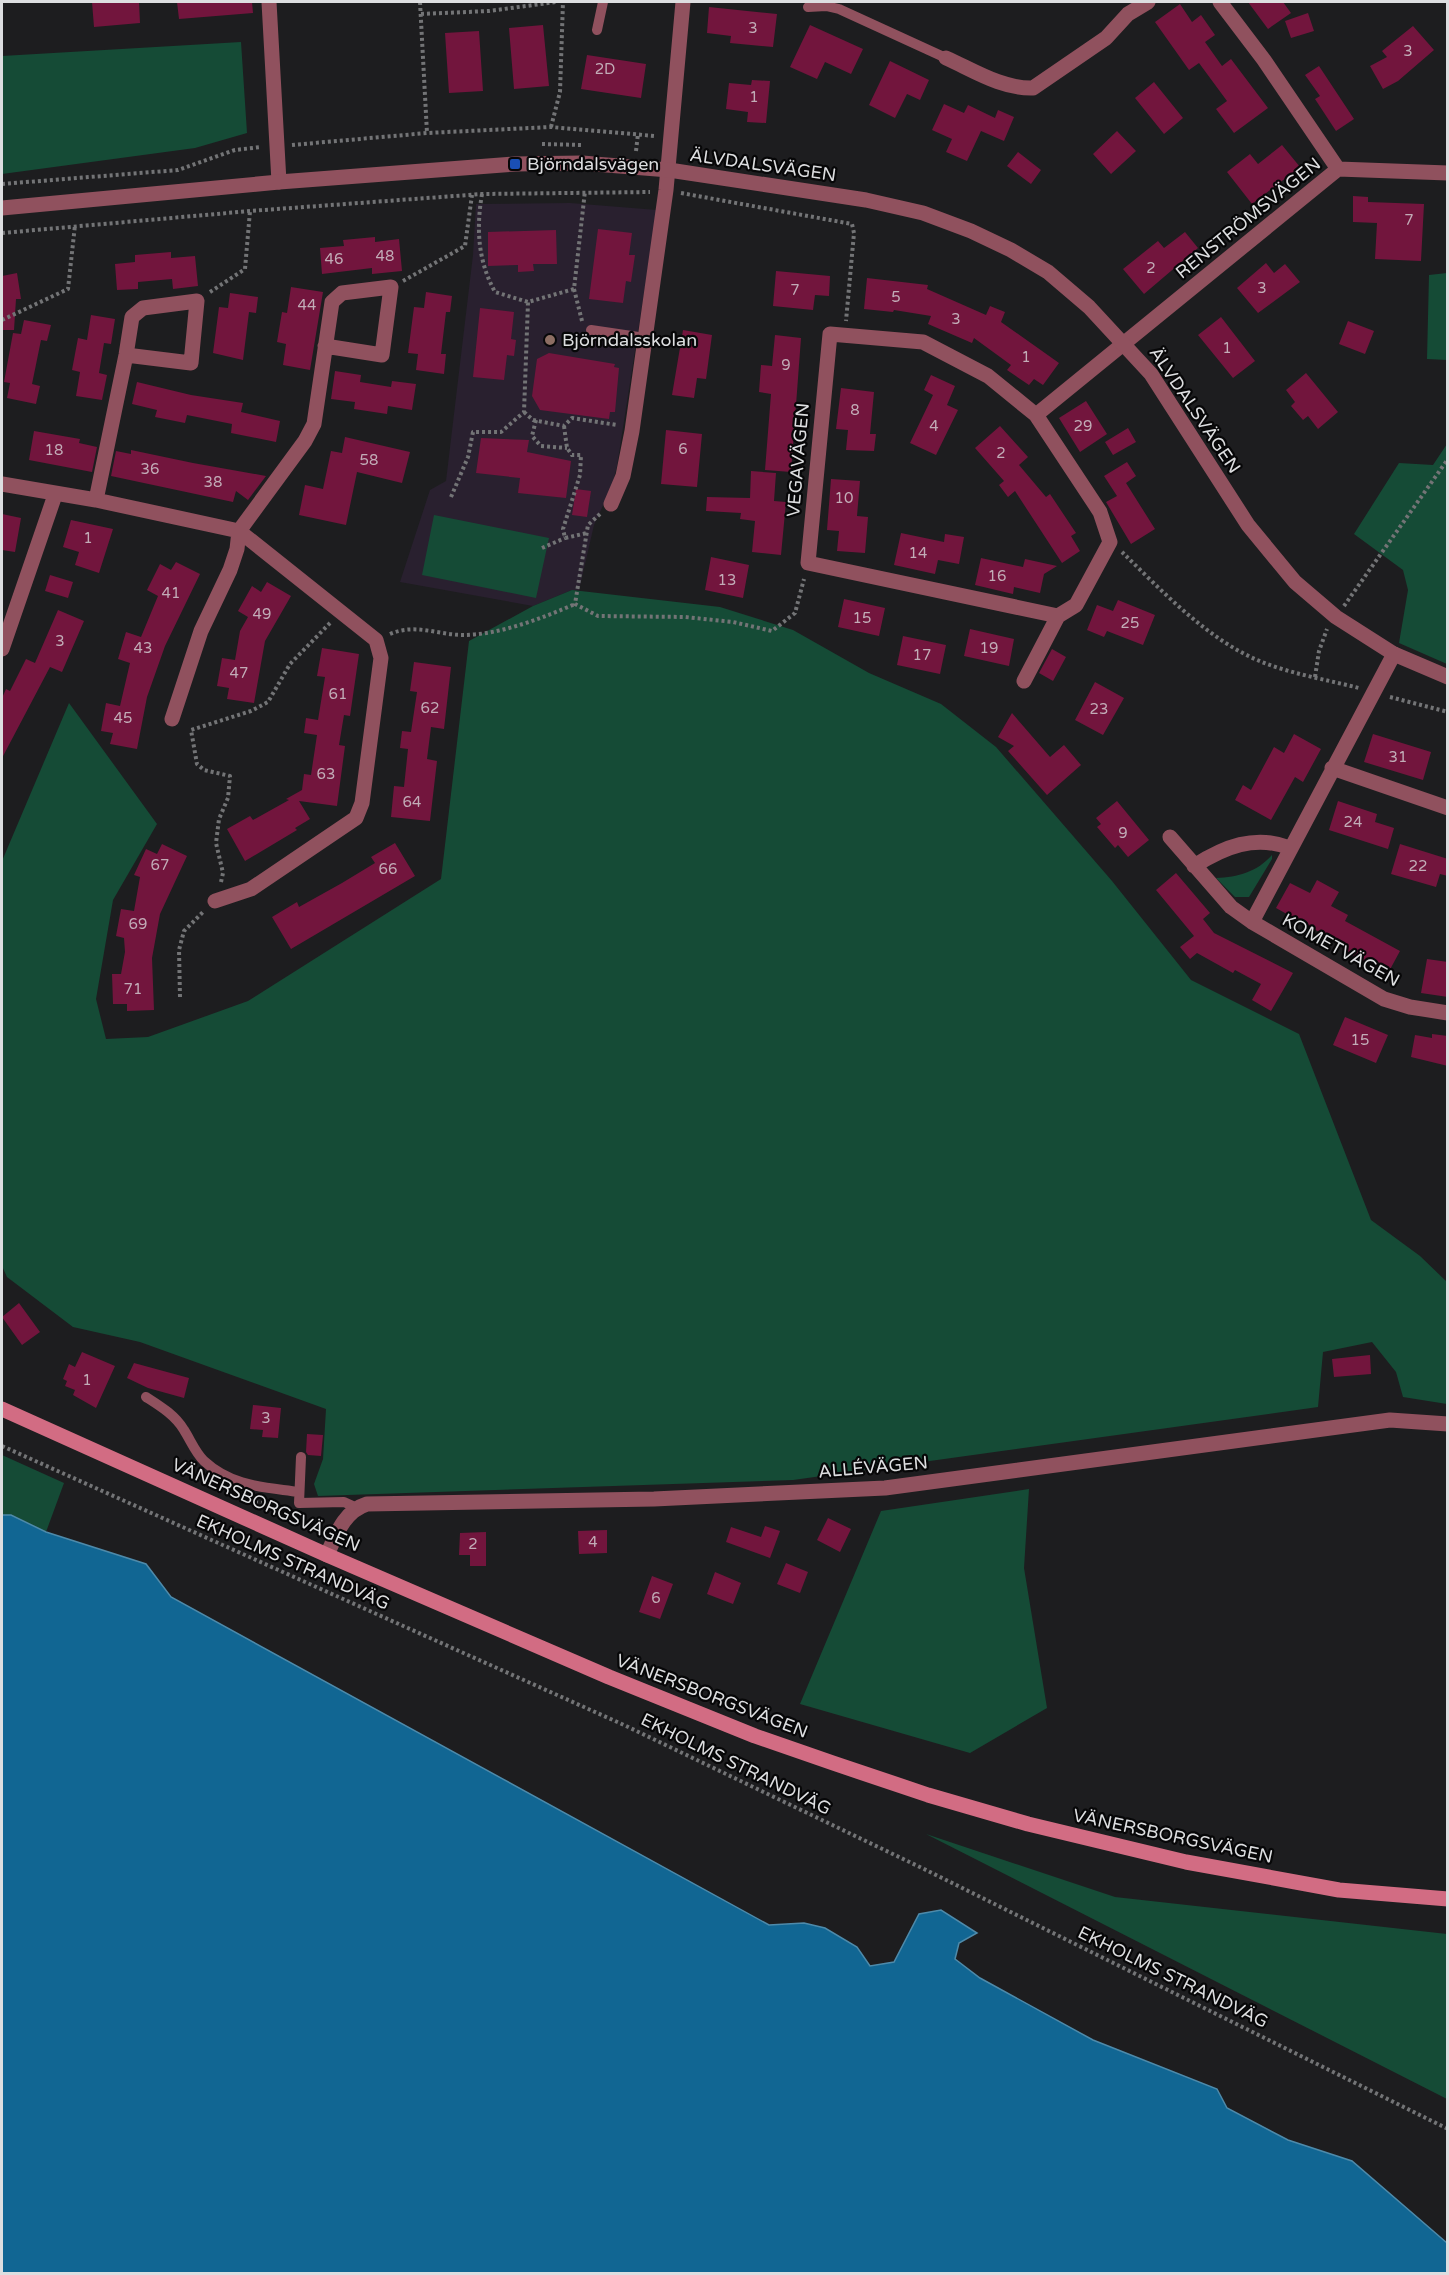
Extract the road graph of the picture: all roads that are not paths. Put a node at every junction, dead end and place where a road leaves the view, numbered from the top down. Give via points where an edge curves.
1 (269, 2) edge
2 (603, 2) edge
3 (682, 2) edge
4 (1148, 2) edge
5 (1220, 2) edge
6 (808, 7) dead end
7 (597, 30) dead end
8 (946, 57) joint
9 (1338, 169) junction
10 (669, 170) junction
11 (1448, 173) edge
12 (279, 182) junction
13 (2, 208) edge
14 (591, 330) road end
15 (645, 338) junction
16 (1125, 343) junction
17 (325, 346) junction
18 (126, 356) junction
19 (1036, 416) junction
20 (2, 484) edge
21 (55, 495) junction
22 (96, 500) junction
23 (611, 504) road end
24 (239, 531) junction
25 (1058, 616) junction
26 (2, 649) edge
27 (1394, 654) junction
28 (1448, 677) edge
29 (1024, 681) dead end
30 (172, 719) dead end
31 (1332, 768) junction
32 (1448, 808) edge
33 (1170, 837) dead end
34 (1290, 849) junction
35 (1194, 866) junction
36 (215, 901) road end
37 (1252, 922) junction
38 (1448, 1013) edge
39 (146, 1397) dead end
40 (2, 1409) edge
41 (1448, 1424) edge
42 (301, 1457) dead end
43 (299, 1492) junction
44 (355, 1507) junction
45 (327, 1556) junction
46 (1447, 1899) edge

1 - 12 street
2 - 7 lane
3 - 10 street
4 - 8 street via 1128,14 1106,38 1033,88 1000,82
5 - 9 street
6 - 8 lane via 839,9
9 - 11 street, RENSTRÖMSVÄGEN
9 - 16 street, RENSTRÖMSVÄGEN
10 - 12 street via 582,163 515,164
10 - 15 street
10 - 16 street, ÄLVDALSVÄGEN via 866,200 923,213 971,231 1047,272
12 - 13 street
14 - 15 lane
15 - 23 street via 623,476
16 - 19 street
16 - 27 street, ÄLVDALSVÄGEN via 1151,374 1248,525 1295,582 1336,616
17 - 17 street via 382,355 392,287 342,293 332,302
17 - 24 street via 314,424
18 - 18 street via 132,317 144,308 197,301 191,363
18 - 22 street
19 - 25 street via 1100,512 1110,542 1076,605
19 - 25 street, VEGAVÄGEN via 988,376 923,342 830,334 808,563
20 - 21 street
21 - 22 street
21 - 26 street
22 - 24 street
24 - 30 street via 230,570 201,631
24 - 36 street via 376,640 381,658 362,803 356,818 251,889
25 - 29 street
27 - 28 street, ÄLVDALSVÄGEN
27 - 31 street, KOMETVÄGEN
31 - 32 street
31 - 34 street, KOMETVÄGEN
33 - 35 street, KOMETVÄGEN
34 - 35 street via 1276,842 1250,842 1218,850
34 - 37 street, KOMETVÄGEN
35 - 37 street, KOMETVÄGEN via 1231,907
37 - 38 street, KOMETVÄGEN via 1384,999
39 - 43 lane via 166,1410 204,1461 224,1476 241,1484
40 - 45 main road, VÄNERSBORGSVÄGEN
41 - 44 street, ALLÉVÄGEN via 1390,1420 885,1488
42 - 43 lane
43 - 44 lane via 299,1503 344,1502
44 - 45 street
45 - 46 main road, VÄNERSBORGSVÄGEN via 755,1736 928,1795 1186,1862 1339,1890

